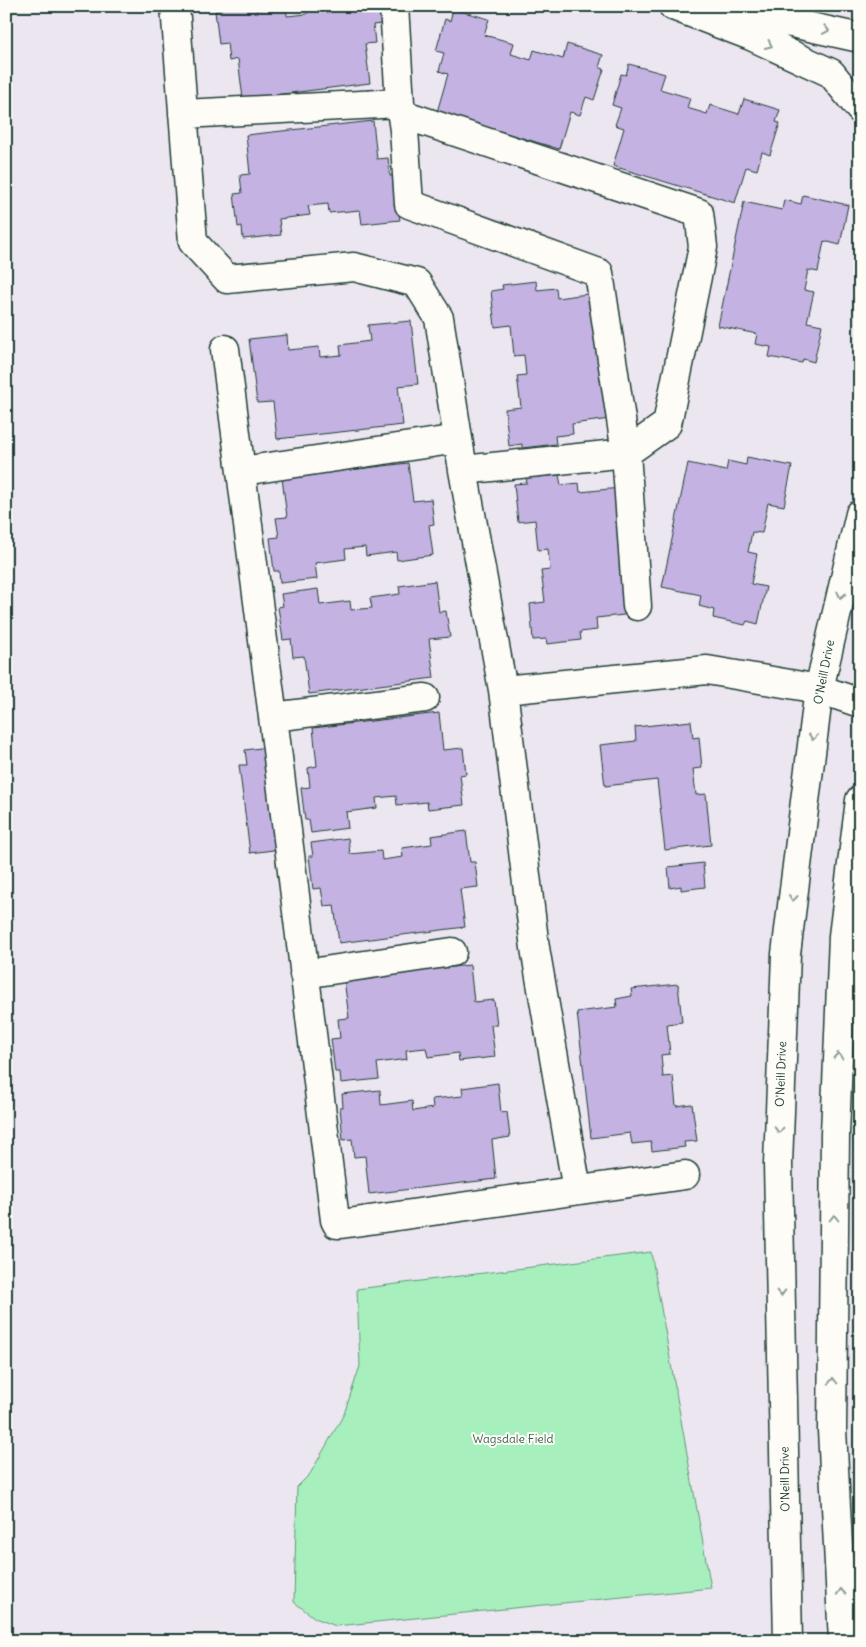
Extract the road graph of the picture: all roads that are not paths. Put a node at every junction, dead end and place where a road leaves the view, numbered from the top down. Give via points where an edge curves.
1 (175, 6) edge
2 (394, 6) edge
3 (674, 6) edge
4 (708, 19) junction
5 (860, 38) edge
6 (401, 109) junction
7 (860, 109) edge
8 (183, 114) junction
9 (225, 349) dead end
10 (458, 439) junction
11 (626, 453) junction
12 (463, 470) junction
13 (242, 471) junction
14 (860, 514) edge
15 (637, 606) dead end
16 (819, 689) junction
17 (503, 690) junction
18 (426, 698) dead end
19 (860, 703) edge
20 (273, 717) junction
21 (860, 800) edge
22 (452, 952) dead end
23 (304, 974) junction
24 (685, 1175) dead end
25 (577, 1190) junction
26 (788, 1641) edge
27 (844, 1641) edge

1 - 8 street
2 - 6 street
3 - 4 street
4 -> 5 street via 733,16 792,23
4 -> 7 street via 831,73
6 - 8 street
6 - 11 street via 409,204 598,273
6 - 11 street via 699,213 703,246 668,424
8 - 10 street via 193,242 227,279 354,267 417,283 439,318
9 - 13 street
10 - 12 street
10 - 13 street
11 - 12 street
11 - 15 street
12 - 17 street
13 - 20 street
14 -> 16 street, O'Neill Drive
16 - 17 street via 707,670
16 - 19 street
16 -> 26 street, O'Neill Drive via 786,954 778,1164
17 - 25 street via 535,948
18 - 20 street
20 - 23 street
27 -> 21 street via 832,1430 835,1134 844,936
22 - 23 street
23 - 25 street via 337,1224
24 - 25 street

